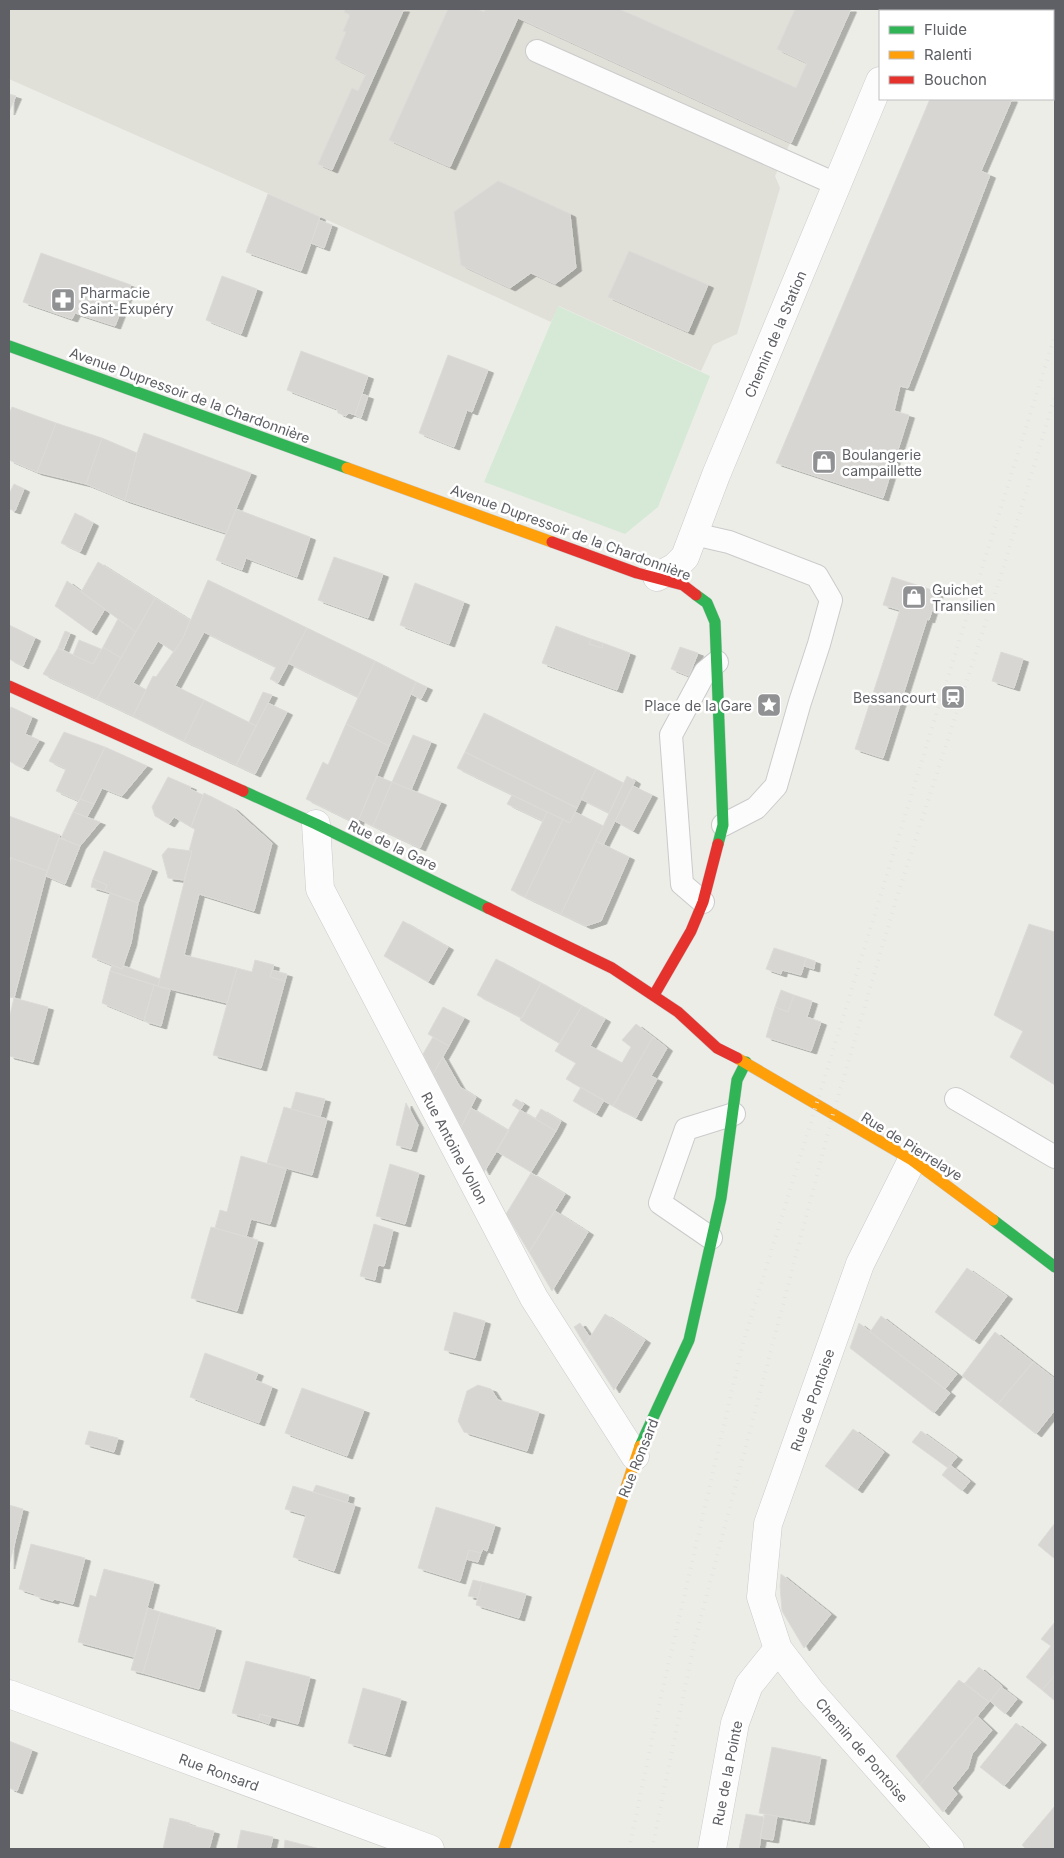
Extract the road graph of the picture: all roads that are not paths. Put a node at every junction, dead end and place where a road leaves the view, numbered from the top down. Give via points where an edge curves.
1 (537, 52) dead end
2 (879, 83) edge
3 (838, 185) junction
4 (9, 346) edge
5 (694, 534) junction
6 (657, 576) junction
7 (717, 662) junction
8 (9, 686) edge
9 (316, 824) junction
10 (723, 825) junction
11 (703, 902) junction
12 (654, 995) junction
13 (746, 1062) junction
14 (956, 1099) dead end
15 (734, 1114) junction
16 (1055, 1158) edge
17 (912, 1160) junction
18 (711, 1238) junction
19 (1055, 1267) edge
20 (635, 1456) junction
21 (778, 1649) junction
22 (9, 1694) edge
23 (430, 1849) edge
24 (504, 1849) edge
25 (712, 1849) edge
26 (950, 1849) edge

1 - 3 lane
2 - 3 street, Chemin de la Station
3 - 5 street, Chemin de la Station
4 - 6 main road, Avenue Dupressoir de la Chardonnière via 638,573
5 - 6 street, Chemin de la Station via 685,557
5 - 10 lane via 729,542 817,576 831,600 776,786 756,808
6 - 7 main road, Avenue Dupressoir de la Chardonnière via 683,585 707,603 715,622
7 - 10 main road, Avenue Dupressoir de la Chardonnière
7 - 11 lane via 705,672 671,735 682,884
8 - 9 main road, Rue de la Gare
9 - 12 main road, Rue de la Gare via 612,968
9 - 20 street, Rue Antoine Vollon via 320,889 534,1298
10 - 11 main road, Avenue Dupressoir de la Chardonnière
11 - 12 main road, Avenue Dupressoir de la Chardonnière
12 - 13 main road, Rue de la Gare via 717,1048
13 - 15 main road, Rue Ronsard via 737,1080
13 - 17 main road, Rue de Pierrelaye
14 - 16 lane
15 - 18 main road, Rue Ronsard via 721,1198
15 - 18 lane via 686,1129 660,1203
17 - 19 main road, Rue de Pierrelaye
17 - 21 street, Rue de Pontoise via 860,1264 768,1524 761,1597
18 - 20 main road, Rue Ronsard via 690,1340
20 - 24 main road, Rue Ronsard
21 - 25 street, Rue de la Pointe via 749,1685 735,1723
21 - 26 street, Chemin de Pontoise via 811,1692
22 - 23 street, Rue Ronsard

